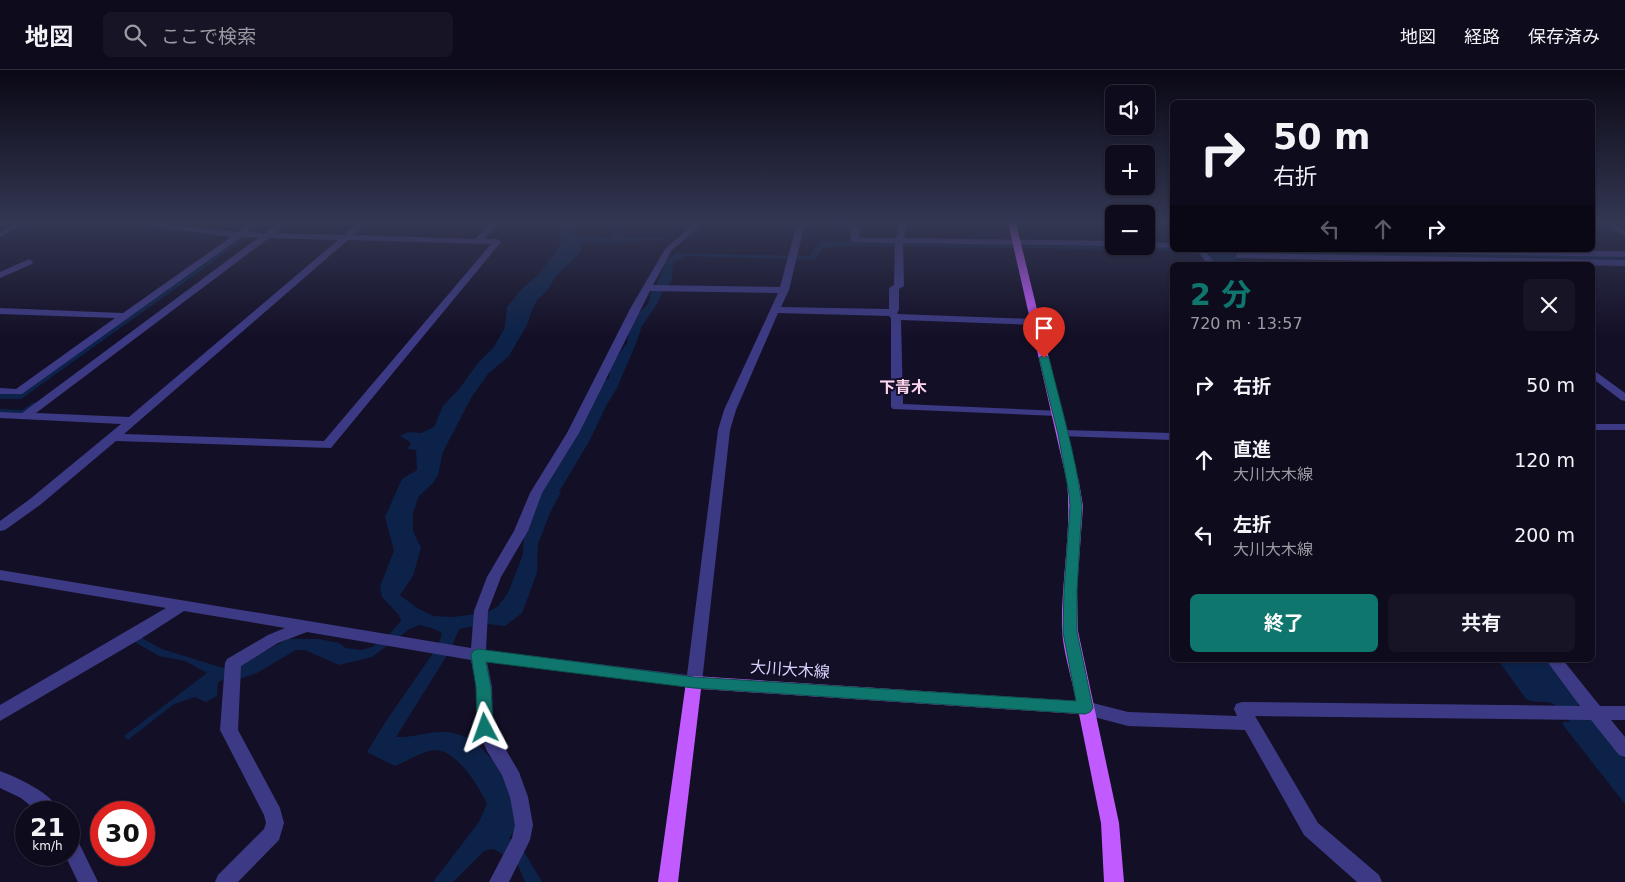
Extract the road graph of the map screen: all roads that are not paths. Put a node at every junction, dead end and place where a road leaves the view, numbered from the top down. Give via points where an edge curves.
1 (205, 261) edge
2 (231, 261) edge
3 (319, 261) edge
4 (481, 261) edge
5 (663, 261) edge
6 (791, 261) edge
7 (900, 261) edge
8 (1021, 261) edge
9 (1408, 261) edge
10 (29, 262) dead end
11 (1435, 262) edge
12 (1595, 263) edge
13 (1625, 263) edge
14 (3, 273) edge
15 (649, 288) junction
16 (784, 290) junction
17 (775, 310) junction
18 (0, 311) edge
19 (894, 315) junction
20 (125, 316) junction
21 (1035, 322) junction
22 (1595, 374) edge
23 (0, 391) edge
24 (1625, 398) edge
25 (1057, 412) junction
26 (0, 415) edge
27 (25, 416) junction
28 (131, 420) junction
29 (1595, 427) edge
30 (1625, 427) edge
31 (1063, 434) junction
32 (113, 437) junction
33 (1170, 437) edge
34 (0, 527) edge
35 (0, 575) edge
36 (181, 606) junction
37 (304, 627) junction
38 (478, 655) junction
39 (1555, 662) edge
40 (694, 682) junction
41 (1085, 708) junction
42 (1590, 712) junction
43 (1625, 713) edge
44 (0, 714) edge
45 (1250, 723) junction
46 (1625, 750) edge
47 (0, 779) edge
48 (38, 801) edge
49 (80, 866) edge
50 (88, 882) edge
51 (225, 882) edge
52 (499, 882) edge
53 (668, 882) edge
54 (1114, 882) edge
55 (1372, 882) edge

1 - 20 street
2 - 27 street
3 - 28 street
4 - 32 street via 327,445
5 - 15 street
6 - 16 street
7 - 19 street via 899,286 894,288
8 - 21 main road
9 - 11 street
10 - 14 street
12 - 13 street
15 - 16 street
15 - 38 street via 573,433 536,493 521,531 494,577 480,619
16 - 17 street
17 - 19 street
17 - 40 street via 724,430
18 - 20 street
19 - 21 street
19 - 25 street via 897,407
20 - 23 street via 18,392
21 - 25 main road
22 - 24 street
25 - 31 main road
26 - 27 street
27 - 28 street
28 - 32 street
29 - 30 street
31 - 33 street
31 - 41 main road via 1076,506 1070,632
32 - 34 street
35 - 36 street
36 - 37 street
36 - 44 street
37 - 38 street
37 - 51 street via 273,639 232,670 229,730 275,823 272,834
38 - 40 street
38 - 52 street via 484,687 485,728 510,772 524,825 521,840
39 - 42 street
40 - 41 main road, 大川大木線
40 - 53 main road
41 - 45 street via 1128,719
41 - 54 main road via 1110,823
42 - 43 street
42 - 45 street via 1242,709
42 - 46 street
45 - 55 street via 1312,829
47 - 48 street
49 - 50 street

